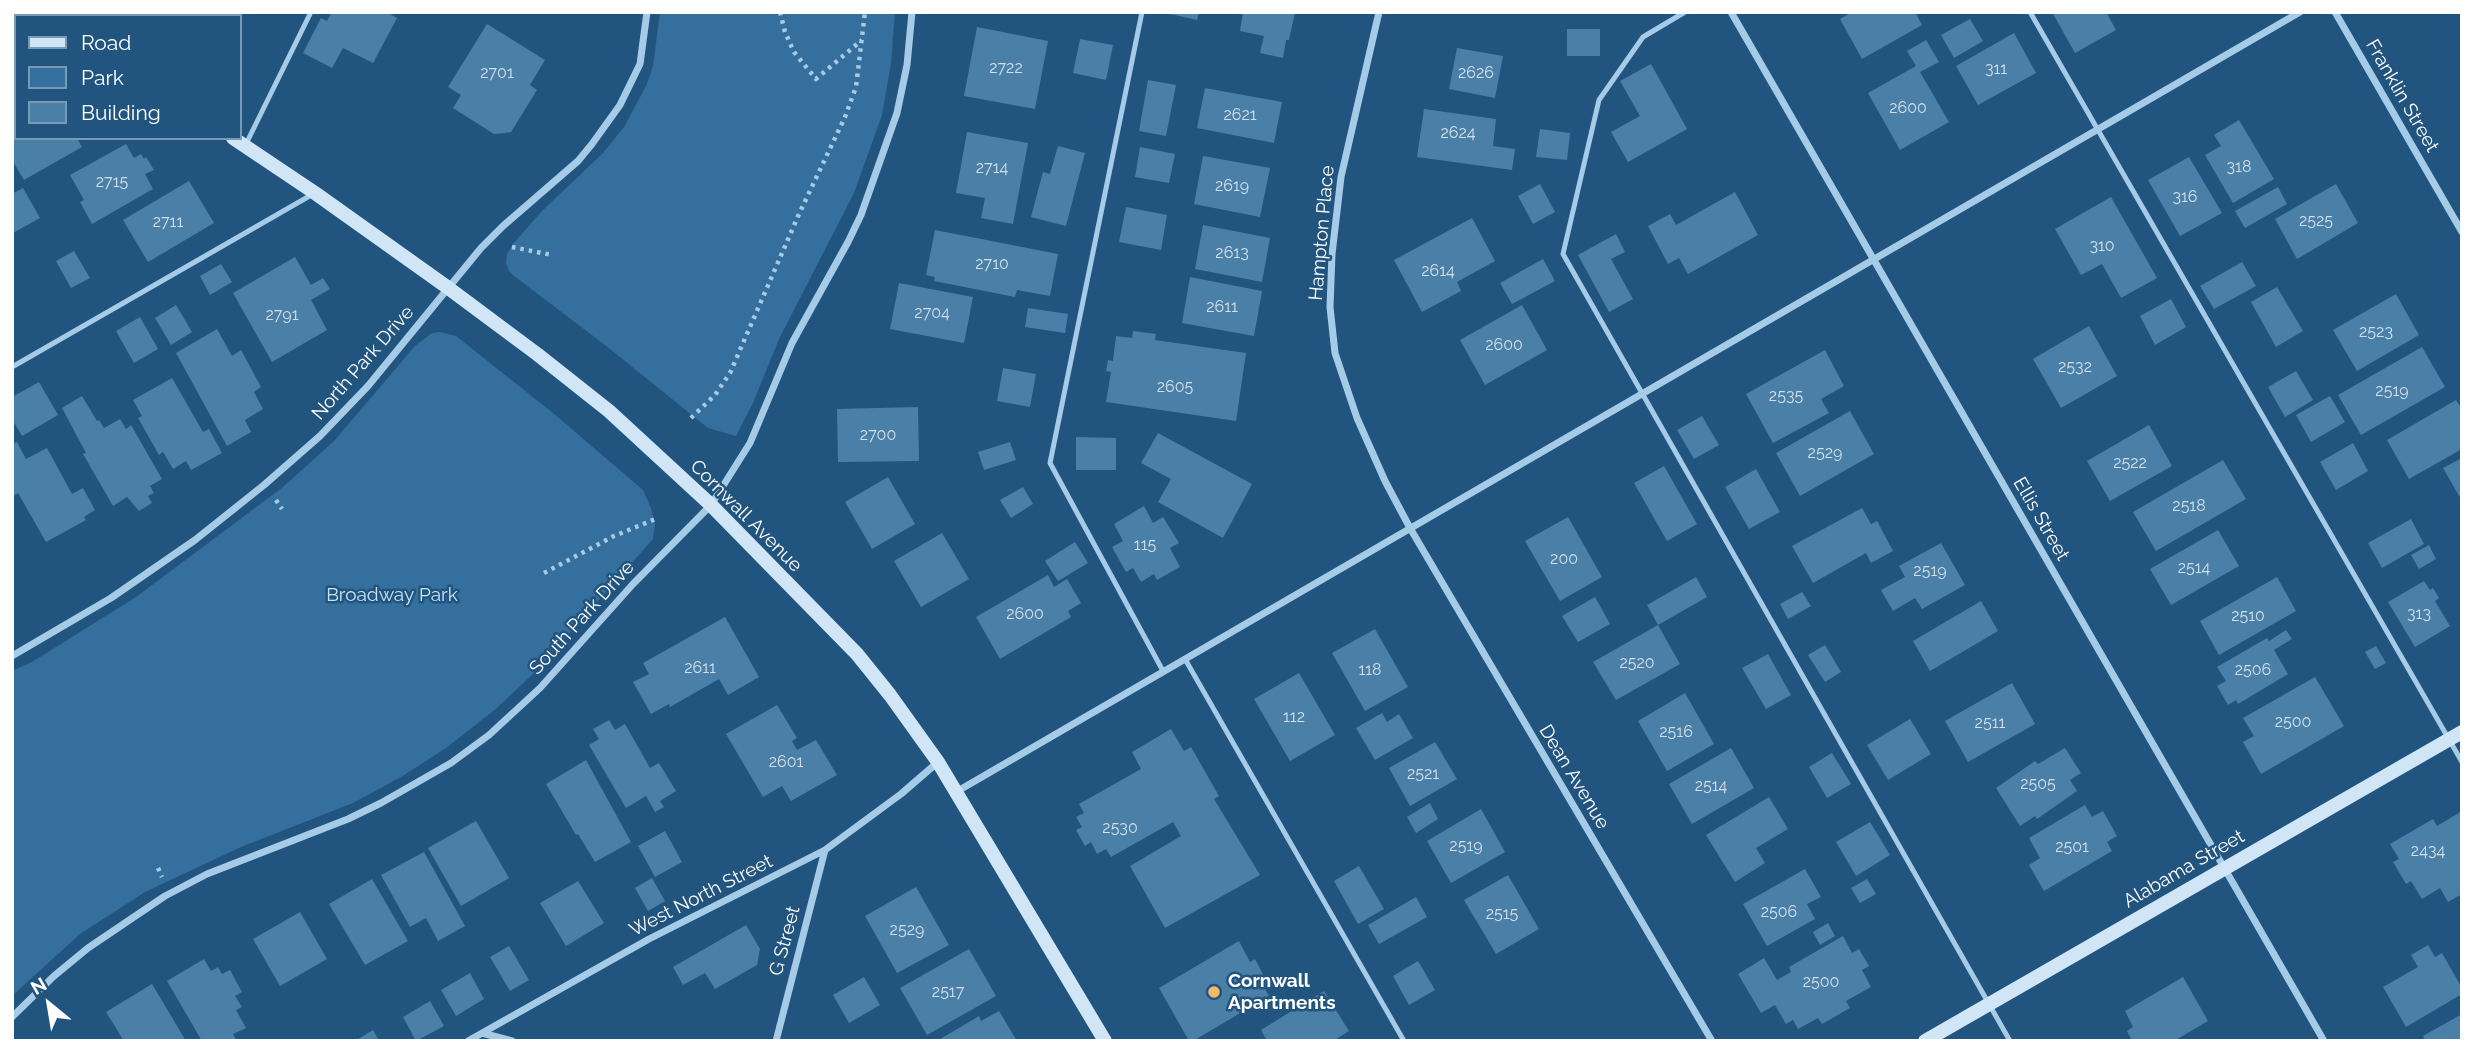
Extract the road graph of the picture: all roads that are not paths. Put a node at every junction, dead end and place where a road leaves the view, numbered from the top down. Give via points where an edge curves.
1 (312, 12) edge
2 (646, 12) edge
3 (912, 12) edge
4 (1142, 12) edge
5 (1380, 12) edge
6 (1685, 12) edge
7 (1731, 12) edge
8 (2030, 12) edge
9 (2300, 12) edge
10 (2335, 12) edge
11 (2098, 130) junction
12 (242, 137) edge
13 (239, 142) edge
14 (315, 193) junction
15 (2462, 232) edge
16 (1874, 260) junction
17 (447, 287) junction
18 (12, 367) edge
19 (1642, 393) junction
20 (711, 505) junction
21 (1410, 528) junction
22 (12, 656) edge
23 (1185, 659) junction
24 (1163, 671) junction
25 (2462, 732) edge
26 (2448, 739) junction
27 (938, 762) junction
28 (2462, 762) edge
29 (956, 792) junction
30 (825, 850) junction
31 (2224, 868) junction
32 (1989, 1004) junction
33 (12, 1017) edge
34 (482, 1033) junction
35 (468, 1041) edge
36 (512, 1041) edge
37 (776, 1041) edge
38 (1105, 1041) edge
39 (1404, 1041) edge
40 (1712, 1041) edge
41 (1925, 1041) edge
42 (2010, 1041) edge
43 (2324, 1041) edge

1 - 12 lane
2 - 17 street, North Park Drive via 640,64 606,126 578,160 503,226
3 - 20 street, South Park Drive via 897,113 861,215 792,343 750,443
4 - 24 lane via 1050,463
5 - 21 street, Hampton Place via 1341,177 1330,307 1335,353 1357,418
6 - 19 lane via 1643,37 1599,100 1563,254
7 - 16 street, Ellis Street
8 - 11 lane
9 - 11 street
10 - 15 street, Franklin Street
11 - 16 street
11 - 26 lane
13 - 14 main road, Cornwall Avenue
14 - 17 main road, Cornwall Avenue
14 - 18 lane
16 - 19 street
16 - 31 street, Ellis Street
17 - 20 main road, Cornwall Avenue via 608,411
17 - 22 street, North Park Drive via 368,386 274,477 111,598
19 - 21 street
19 - 32 lane
20 - 27 main road, Cornwall Avenue via 857,654
20 - 33 street, South Park Drive via 540,688 451,763 348,819 207,874 165,896 88,948
21 - 23 street
21 - 40 street, Dean Avenue
23 - 24 street
23 - 39 lane
24 - 29 street
25 - 26 main road, Alabama Street
26 - 28 lane
26 - 31 main road, Alabama Street
27 - 29 main road, Cornwall Avenue
27 - 30 street, West North Street
29 - 38 main road, Cornwall Avenue
30 - 34 street, West North Street via 649,939
30 - 37 street, G Street
31 - 32 main road, Alabama Street
31 - 43 street, Ellis Street
32 - 41 main road, Alabama Street
32 - 42 lane
34 - 35 street, West North Street
34 - 36 street

